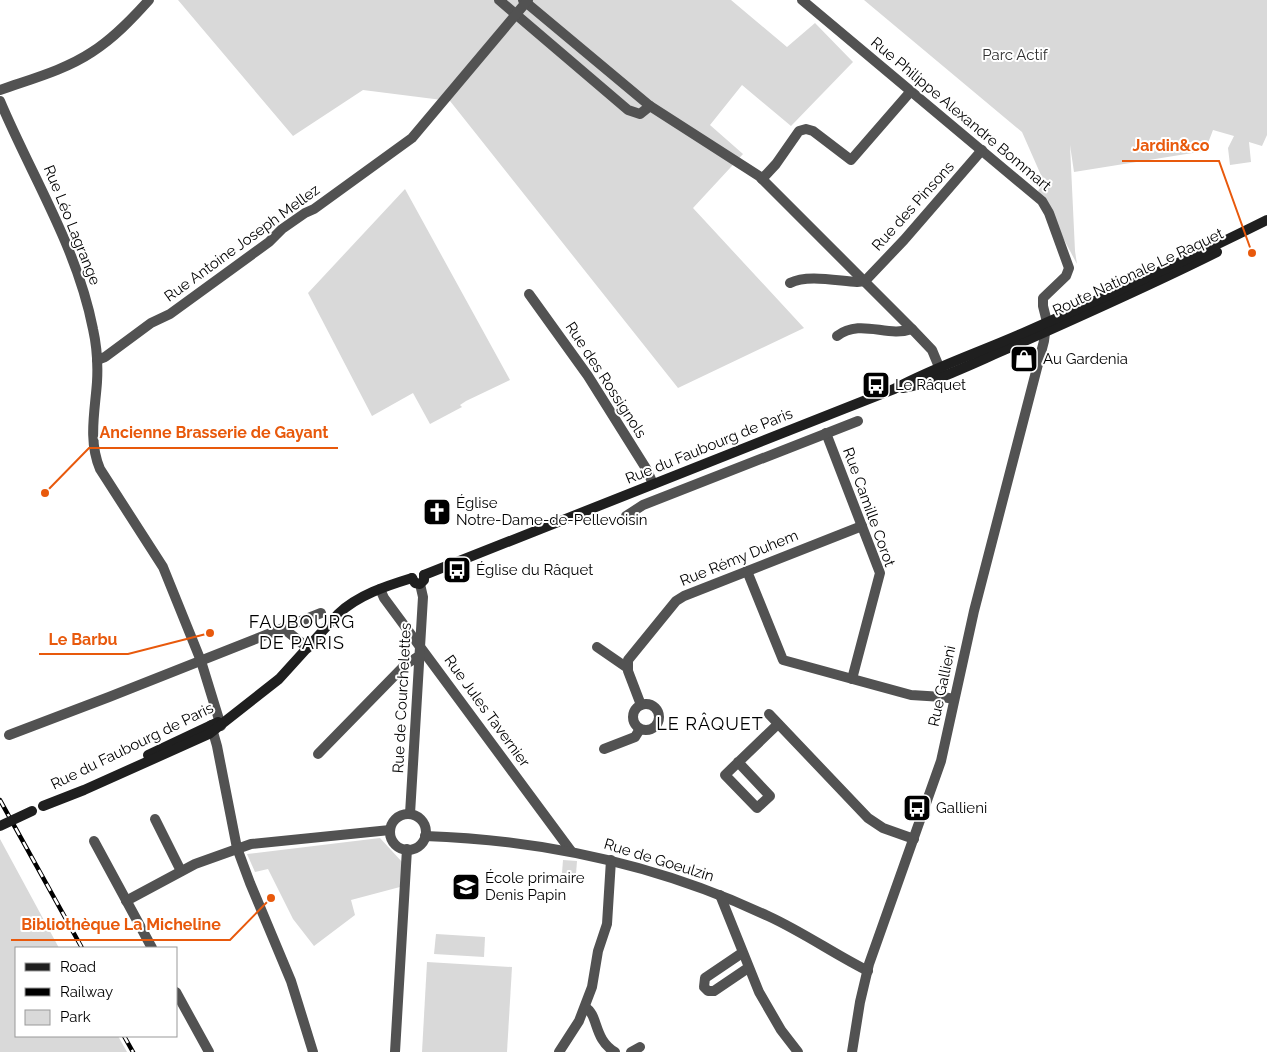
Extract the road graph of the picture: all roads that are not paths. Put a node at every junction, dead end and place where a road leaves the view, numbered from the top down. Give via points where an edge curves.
1 (149, 0) edge
2 (499, 0) edge
3 (802, 0) edge
4 (526, 1) edge
5 (516, 15) junction
6 (0, 90) edge
7 (911, 91) junction
8 (0, 101) edge
9 (650, 106) junction
10 (982, 150) junction
11 (762, 179) junction
12 (1267, 220) edge
13 (1267, 227) edge
14 (865, 281) junction
15 (790, 283) dead end
16 (529, 294) dead end
17 (1080, 308) joint
18 (912, 328) junction
19 (1047, 328) junction
20 (837, 336) dead end
21 (97, 360) junction
22 (941, 372) junction
23 (858, 421) dead end
24 (826, 433) junction
25 (653, 484) junction
26 (626, 516) dead end
27 (862, 526) junction
28 (747, 571) junction
29 (419, 579) junction
30 (380, 589) junction
31 (321, 613) dead end
32 (283, 628) junction
33 (308, 648) junction
34 (598, 648) dead end
35 (420, 651) junction
36 (201, 661) junction
37 (626, 666) junction
38 (852, 679) junction
39 (954, 699) junction
40 (641, 705) junction
41 (768, 714) dead end
42 (778, 724) junction
43 (216, 726) junction
44 (640, 729) junction
45 (9, 735) dead end
46 (604, 749) dead end
47 (318, 754) dead end
48 (738, 762) junction
49 (410, 814) junction
50 (155, 819) dead end
51 (0, 826) edge
52 (390, 830) junction
53 (425, 836) junction
54 (914, 839) junction
55 (94, 841) dead end
56 (237, 848) junction
57 (407, 850) junction
58 (571, 851) junction
59 (611, 860) junction
60 (181, 871) junction
61 (720, 895) junction
62 (126, 901) junction
63 (151, 947) edge
64 (742, 953) junction
65 (748, 968) junction
66 (868, 971) junction
67 (178, 996) edge
68 (585, 1007) junction
69 (209, 1052) edge
70 (313, 1052) edge
71 (395, 1052) edge
72 (559, 1052) edge
73 (615, 1052) edge
74 (798, 1052) edge
75 (852, 1052) edge

1 - 6 street via 119,31 86,56 45,75
2 - 5 street
3 - 7 street, Rue Philippe Alexandre Bommart
4 - 5 street, Rue Antoine Joseph Mellez
4 - 9 street
5 - 9 street via 628,110 640,114
5 - 21 street, Rue Antoine Joseph Mellez via 415,135 402,146 282,229 170,314
7 - 10 street, Rue Philippe Alexandre Bommart
7 - 11 street via 851,160 810,129 803,130 796,134 779,161
8 - 21 street, Rue Léo Lagrange via 74,265 91,319
9 - 11 street
10 - 14 street, Rue des Pinsons
10 - 19 street, Rue Philippe Alexandre Bommart via 1040,199 1049,213 1068,268 1066,276 1043,298
11 - 14 street
12 - 17 main road, Route Nationale Le Raquet
13 - 19 main road, Route Nationale Le Raquet via 1176,273
14 - 15 street via 807,279
14 - 18 street
16 - 25 street, Rue des Rossignols via 588,376
17 - 19 main road, Rue du Faubourg de Paris
18 - 20 street via 902,331 854,328
18 - 22 street via 932,350
19 - 22 main road, Rue du Faubourg de Paris
19 - 39 street, Rue Gallieni
21 - 36 street, Rue Léo Lagrange via 93,437 100,468 163,567
22 - 25 main road, Rue du Faubourg de Paris
23 - 24 street, Rue du Faubourg de Paris
24 - 26 street, Rue du Faubourg de Paris via 643,505
24 - 27 street, Rue Camille Corot
25 - 29 main road, Rue du Faubourg de Paris
27 - 28 street, Rue Rémy Duhem
27 - 38 street, Rue Camille Corot via 880,575
28 - 37 street, Rue Rémy Duhem via 680,598
28 - 38 street via 781,659
29 - 30 main road, Rue du Faubourg de Paris
29 - 35 street, Rue de Courchelettes via 423,594
30 - 33 main road, Rue du Faubourg de Paris via 342,610
30 - 35 street, Rue Jules Tavernier
31 - 32 street
32 - 33 street
32 - 36 street
33 - 43 main road, Rue du Faubourg de Paris via 272,685
34 - 37 street
35 - 47 street
35 - 49 street, Rue de Courchelettes
35 - 58 street, Rue Jules Tavernier
36 - 43 street, Rue Léo Lagrange
36 - 45 street
37 - 40 street
38 - 39 street via 911,695
39 - 54 street, Rue Gallieni via 939,768
40 - 44 street via 633,717
40 - 44 street via 653,706 659,717 653,728
41 - 42 street
42 - 48 street
42 - 54 street via 868,818 883,828
43 - 51 main road, Rue du Faubourg de Paris, bridge
43 - 56 street, Rue Léo Lagrange
44 - 46 street via 635,737
48 - 48 street via 725,775 757,808 770,796
49 - 52 street via 397,818
49 - 53 street via 422,822
50 - 60 street
52 - 56 street via 257,843
52 - 57 street via 394,844
53 - 57 street via 418,846
53 - 58 street, Rue de Goeulzin via 497,840
54 - 66 street, Rue Gallieni
55 - 62 street
56 - 60 street
56 - 70 street, Rue Léo Lagrange via 291,981
57 - 71 street
58 - 59 street, Rue de Goeulzin
59 - 61 street, Rue de Goeulzin
59 - 68 street via 606,930
60 - 62 street
61 - 64 street
61 - 66 street, Rue de Goeulzin via 784,924
62 - 63 street
64 - 65 street
64 - 65 street via 705,978 704,987 714,991
65 - 74 street via 776,1022
66 - 75 street, Rue Gallieni
67 - 69 street
68 - 72 street
68 - 73 street via 591,1011 602,1040

